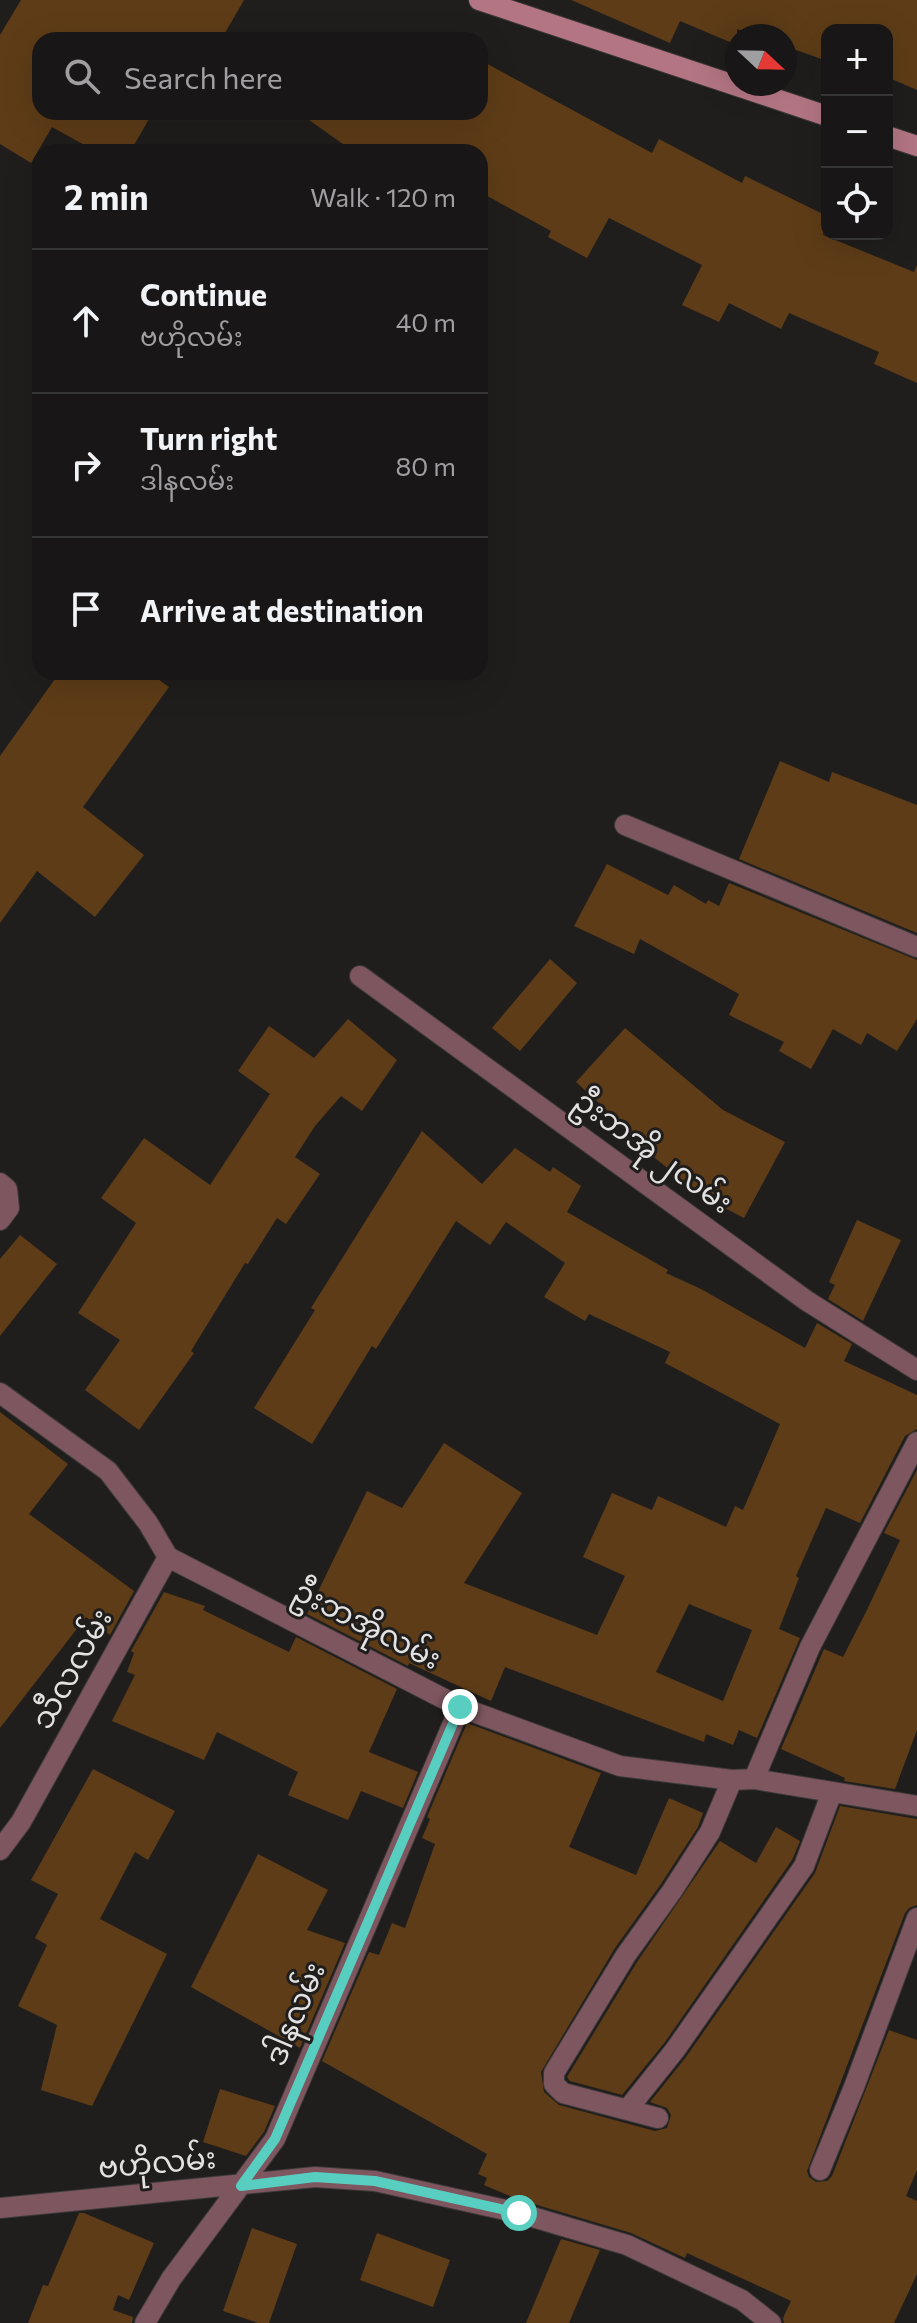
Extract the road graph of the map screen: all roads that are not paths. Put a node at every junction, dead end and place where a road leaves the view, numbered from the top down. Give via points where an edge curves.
1 (479, 0) edge
2 (509, 4) edge
3 (821, 114) edge
4 (893, 138) edge
5 (917, 146) edge
6 (625, 825) dead end
7 (917, 947) edge
8 (360, 976) dead end
9 (0, 1183) edge
10 (0, 1220) edge
11 (917, 1370) edge
12 (0, 1393) edge
13 (917, 1442) edge
14 (168, 1557) junction
15 (460, 1707) junction
16 (754, 1779) junction
17 (732, 1780) junction
18 (832, 1792) junction
19 (917, 1806) edge
20 (0, 1850) edge
21 (917, 1918) edge
22 (627, 2110) junction
23 (658, 2118) dead end
24 (820, 2170) dead end
25 (241, 2186) junction
26 (0, 2208) edge
27 (145, 2323) edge
28 (771, 2323) edge

1 - 2 main road
2 - 3 main road
4 - 5 main road
6 - 7 street
8 - 11 street, ဦးဘအို ၂လမ်း via 807,1301
9 - 10 street via 7,1189 9,1208
12 - 14 street via 108,1471
13 - 16 street via 810,1647
14 - 15 street, ဦးဘအိုလမ်း
14 - 20 street, သီလလမ်း via 21,1822
15 - 17 street, ဦးဘအိုလမ်း via 620,1766
15 - 25 street, ဒါနလမ်း via 275,2139
16 - 17 street, ဦးဘအိုလမ်း
16 - 18 street, ဦးဘအိုလမ်း
17 - 22 street via 710,1832 554,2073 554,2084 563,2093
18 - 19 street, ဦးဘအိုလမ်း
18 - 22 street via 804,1866
21 - 24 street
22 - 23 street
25 - 26 street, ဗဟိုလမ်း
25 - 27 street, ဒါနလမ်း
25 - 28 street, ဗဟိုလမ်း via 315,2177 375,2181 519,2213 627,2245 742,2300

